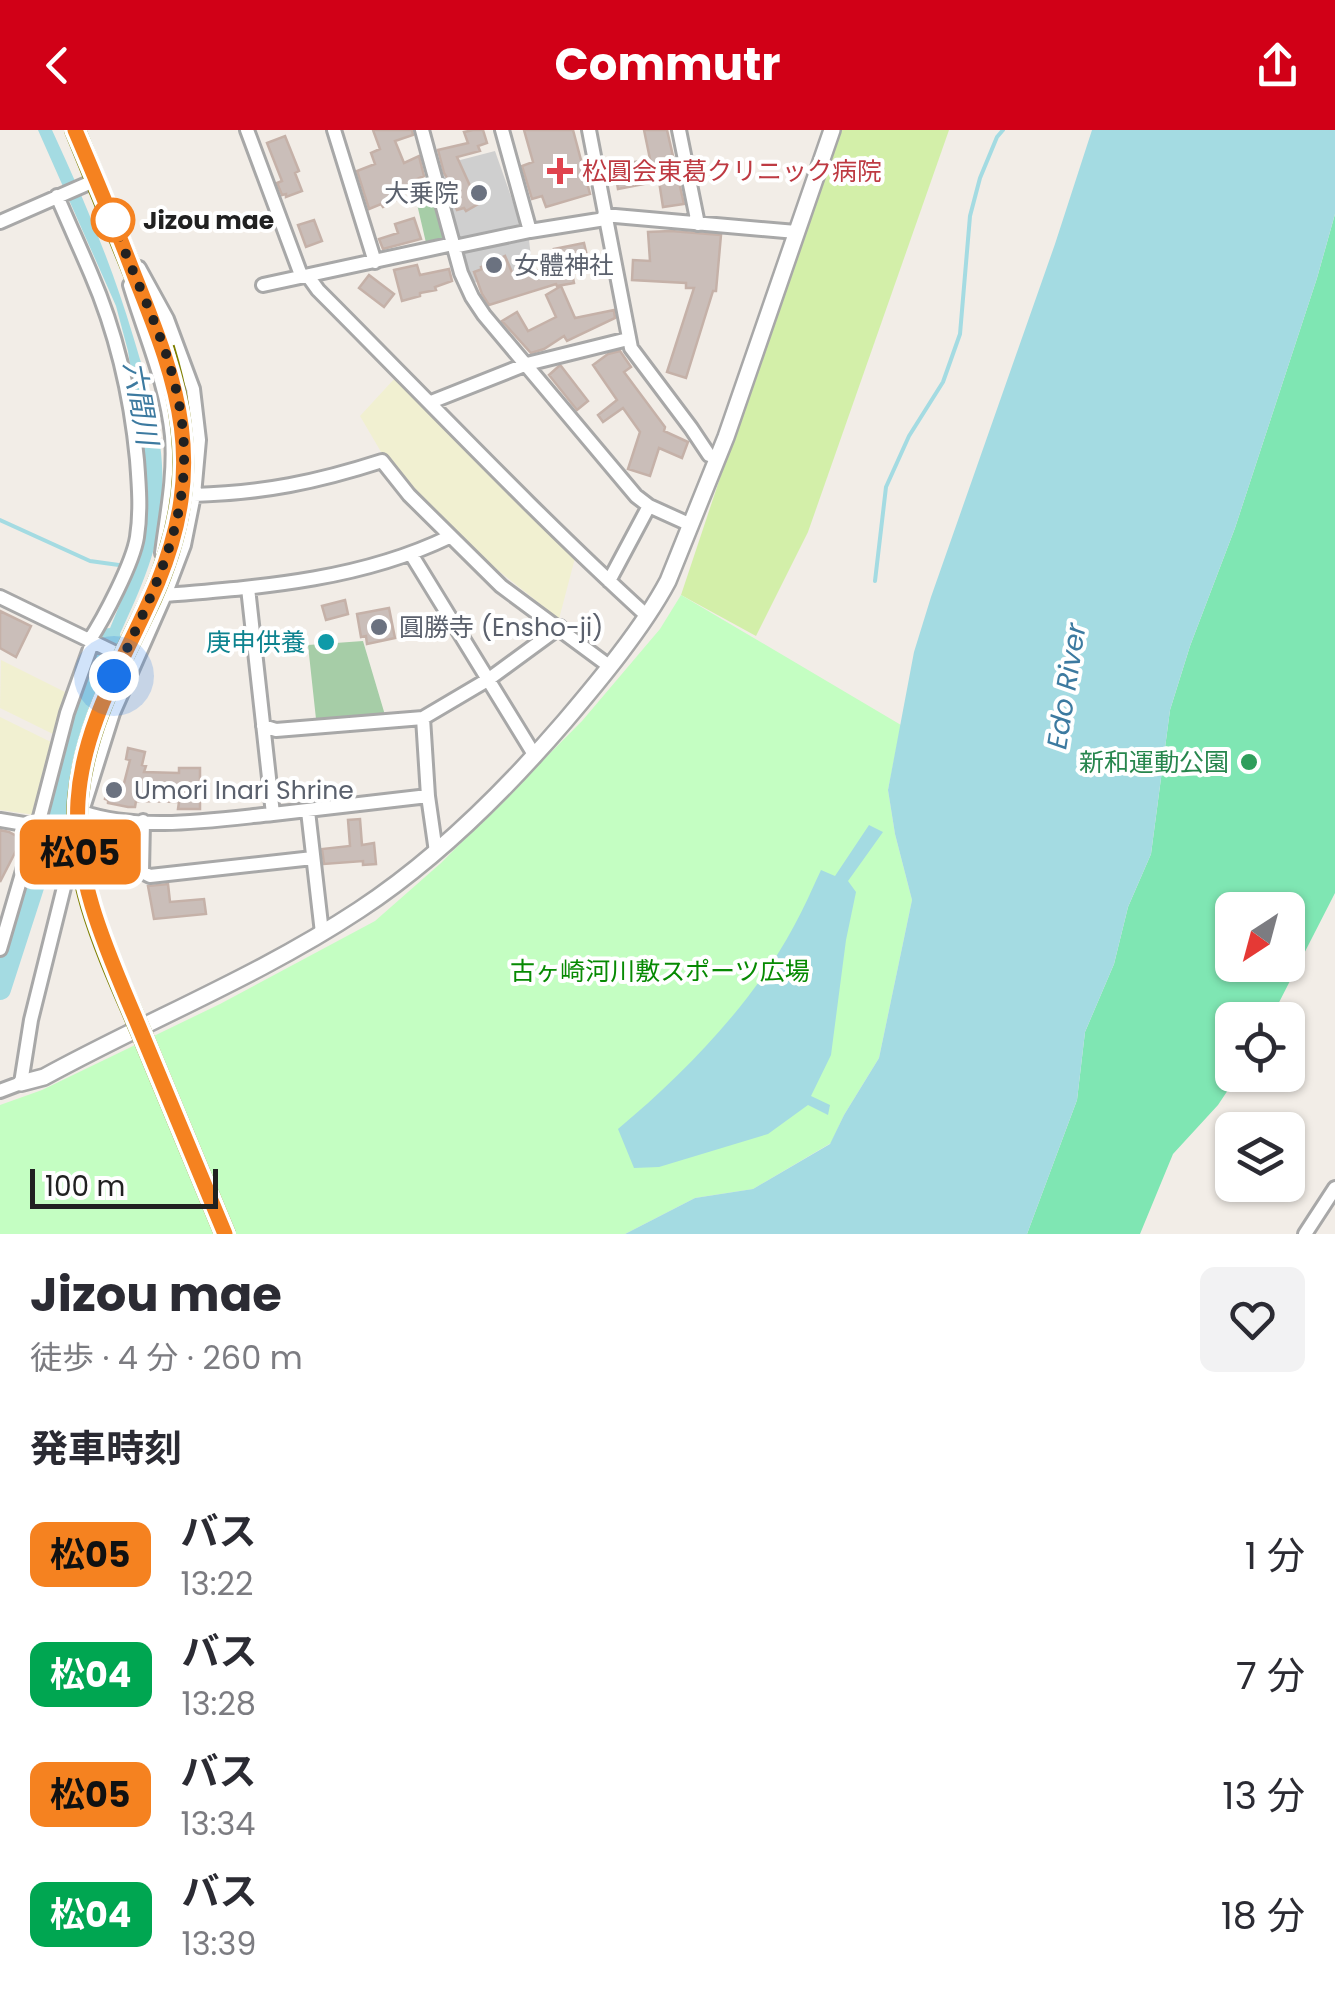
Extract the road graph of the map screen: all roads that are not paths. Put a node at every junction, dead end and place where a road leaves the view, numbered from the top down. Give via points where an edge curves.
1 (75, 130) edge
2 (248, 130) edge
3 (334, 130) edge
4 (422, 130) edge
5 (502, 130) edge
6 (589, 130) edge
7 (680, 130) edge
8 (832, 130) edge
9 (91, 182) junction
10 (57, 196) junction
11 (605, 217) junction
12 (0, 222) edge
13 (114, 224) junction
14 (698, 224) junction
15 (530, 231) junction
16 (796, 232) junction
17 (453, 246) junction
18 (375, 262) junction
19 (305, 276) junction
20 (262, 285) dead end
21 (628, 339) junction
22 (528, 364) junction
23 (430, 402) junction
24 (717, 458) junction
25 (194, 495) junction
26 (649, 506) junction
27 (140, 511) junction
28 (168, 511) junction
29 (190, 513) junction
30 (690, 525) junction
31 (449, 538) junction
32 (411, 554) junction
33 (609, 582) junction
34 (248, 588) junction
35 (167, 590) junction
36 (0, 597) edge
37 (646, 616) junction
38 (560, 628) junction
39 (91, 642) junction
40 (134, 661) junction
41 (609, 666) junction
42 (489, 679) junction
43 (423, 718) junction
44 (263, 726) junction
45 (534, 756) junction
46 (428, 796) junction
47 (308, 811) junction
48 (82, 812) junction
49 (274, 814) junction
50 (0, 820) edge
51 (142, 821) junction
52 (38, 826) junction
53 (72, 836) junction
54 (436, 852) junction
55 (313, 858) junction
56 (4, 911) edge
57 (322, 933) junction
58 (0, 949) edge
59 (21, 1084) junction
60 (0, 1091) edge
61 (1335, 1188) edge
62 (225, 1234) edge
63 (1305, 1234) edge

1 - 9 main road
2 - 19 street
3 - 18 street
4 - 17 street
5 - 15 street
6 - 11 street
7 - 14 street
8 - 16 street
9 - 10 street
9 - 13 main road
10 - 12 street
10 - 27 street via 100,295 124,379
11 - 14 street
11 - 15 street
11 - 21 street
13 - 25 street via 167,319 193,389 199,440
13 - 28 street via 167,404
13 - 62 main road, bridge via 164,348 183,430 184,481 158,581 89,739 78,800 80,846 102,938
14 - 16 street
15 - 17 street
16 - 24 street
17 - 18 street
17 - 22 street via 472,297
18 - 19 street
19 - 20 street
19 - 23 street
21 - 22 street
21 - 24 street
22 - 23 street
22 - 26 street
23 - 33 street
24 - 30 street
25 - 29 street
25 - 31 street via 268,490 382,461
26 - 30 street
26 - 33 street
27 - 28 street
27 - 39 street via 127,566
28 - 29 street
28 - 35 street via 162,561
29 - 35 street
30 - 37 street
31 - 32 street
31 - 38 street
32 - 34 street
32 - 42 street
33 - 37 street
34 - 35 street
34 - 44 street
35 - 40 street
36 - 39 street
37 - 41 street
38 - 41 street
38 - 42 street
39 - 40 street
39 - 52 street
40 - 48 street
41 - 45 street
42 - 43 street
42 - 45 street
43 - 44 street
43 - 46 street
44 - 49 street
45 - 54 street
46 - 47 street
46 - 54 street
47 - 49 street
47 - 55 street
48 - 51 street
48 - 53 street
49 - 51 street
50 - 52 street
51 - 55 street via 142,872 150,876
52 - 53 street
52 - 56 street
53 - 59 street
54 - 57 street
55 - 57 street
56 - 58 street
57 - 59 street
59 - 60 street
61 - 63 street

